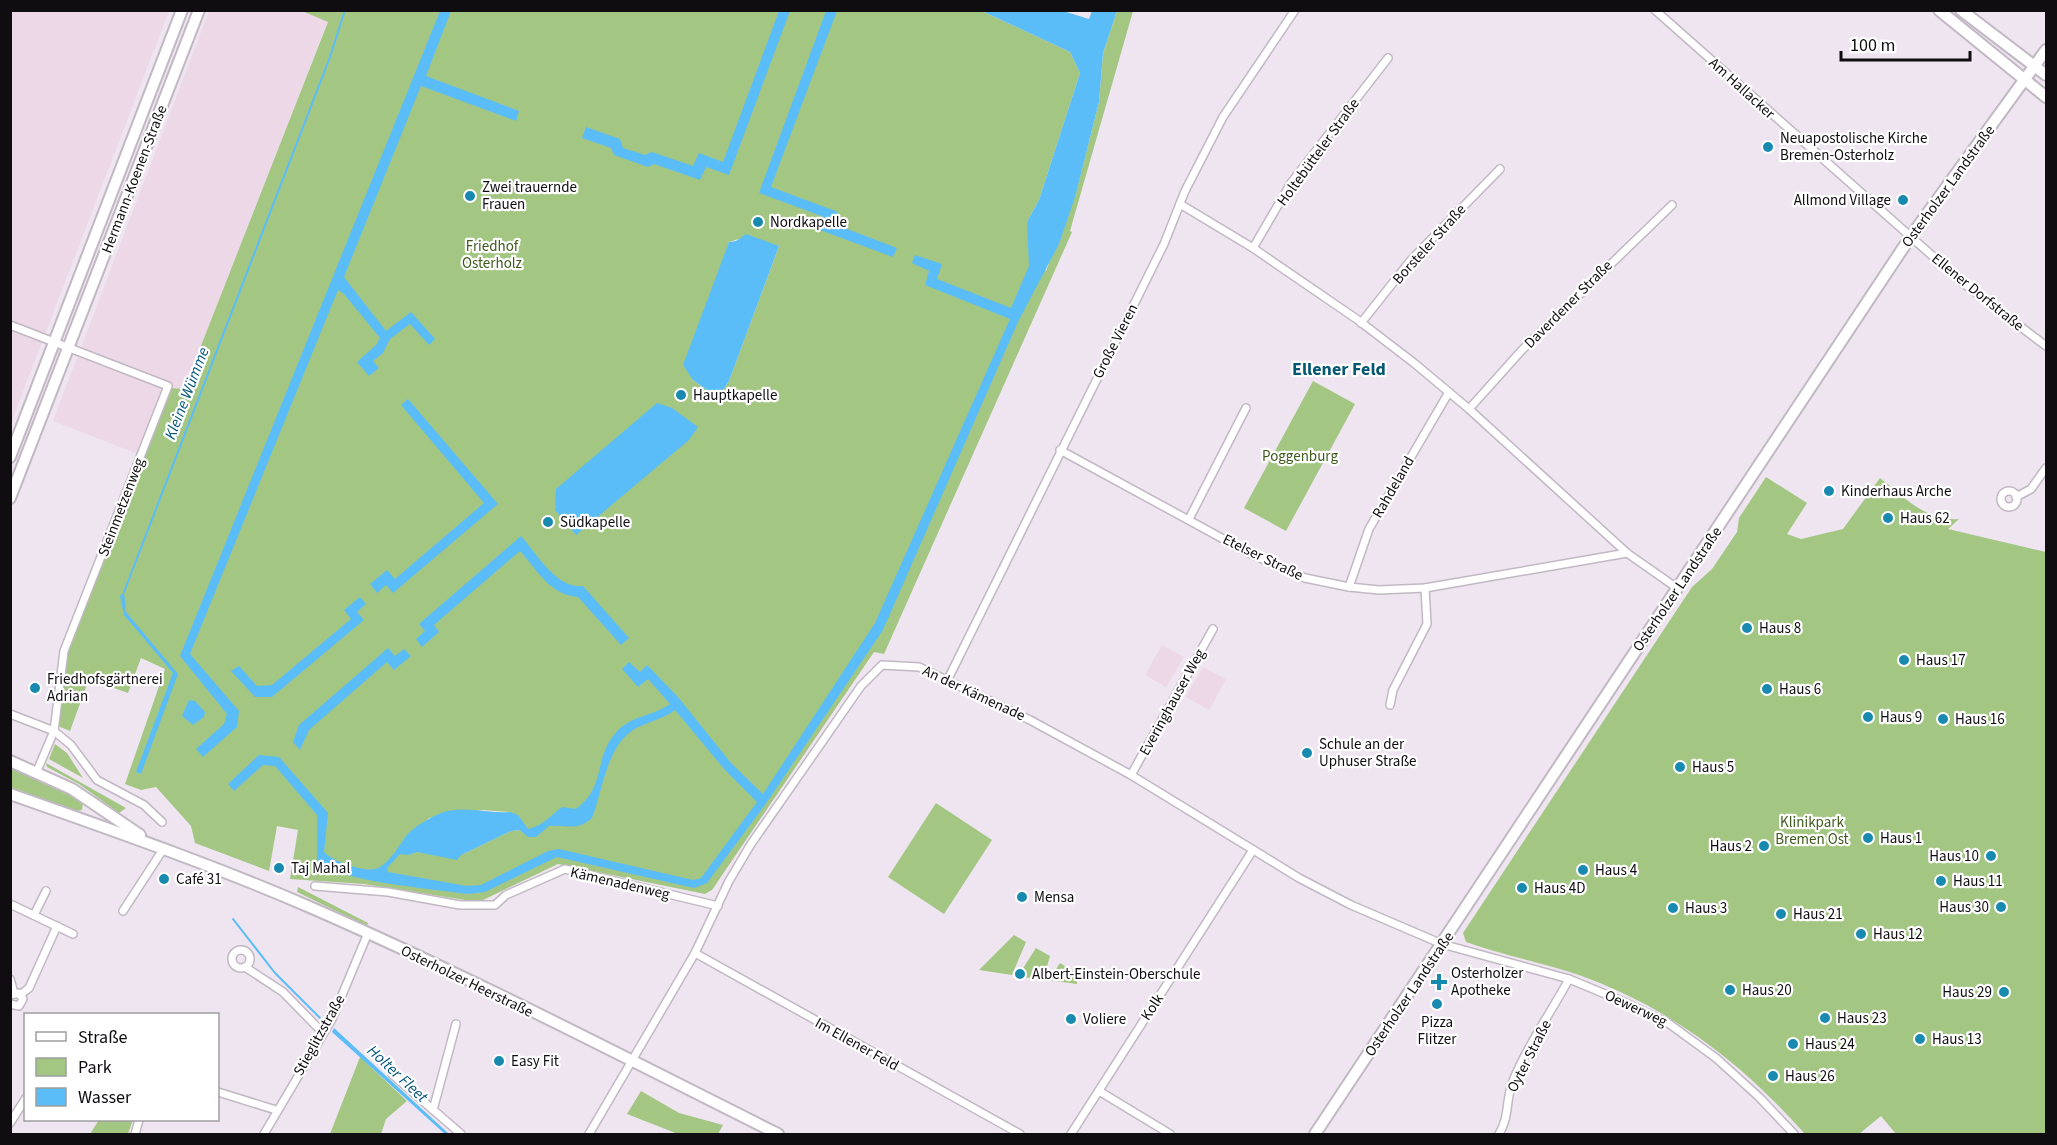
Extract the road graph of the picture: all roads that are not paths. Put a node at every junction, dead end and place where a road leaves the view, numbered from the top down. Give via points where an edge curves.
1 (183, 10) edge
2 (199, 10) edge
3 (1295, 10) edge
4 (1655, 10) edge
5 (1939, 10) edge
6 (1961, 10) edge
7 (2046, 50) edge
8 (1388, 58) dead end
9 (2035, 66) junction
10 (2046, 75) edge
11 (2025, 80) junction
12 (2046, 97) edge
13 (1500, 169) dead end
14 (1180, 204) junction
15 (1672, 205) dead end
16 (1911, 237) junction
17 (1253, 248) junction
18 (1361, 323) junction
19 (10, 325) edge
20 (55, 342) junction
21 (2046, 346) edge
22 (69, 347) junction
23 (1449, 392) junction
24 (1246, 408) dead end
25 (1469, 409) junction
26 (1060, 450) junction
27 (10, 457) edge
28 (2046, 468) edge
29 (2016, 497) dead end
30 (10, 498) edge
31 (1189, 519) junction
32 (1627, 553) junction
33 (1349, 587) junction
34 (1425, 588) junction
35 (1677, 588) junction
36 (1213, 629) dead end
37 (948, 679) junction
38 (1389, 705) dead end
39 (10, 714) edge
40 (54, 731) junction
41 (10, 760) edge
42 (37, 771) junction
43 (1131, 775) junction
44 (10, 794) edge
45 (90, 801) junction
46 (78, 818) junction
47 (162, 822) dead end
48 (150, 842) junction
49 (164, 848) junction
50 (1253, 850) junction
51 (315, 885) dead end
52 (46, 891) dead end
53 (10, 904) edge
54 (718, 906) junction
55 (123, 911) dead end
56 (34, 915) junction
57 (57, 926) junction
58 (368, 933) junction
59 (73, 934) dead end
60 (1442, 944) junction
61 (695, 953) junction
62 (245, 967) dead end
63 (10, 979) edge
64 (1569, 979) junction
65 (15, 994) edge
66 (11, 1006) edge
67 (456, 1024) dead end
68 (323, 1033) junction
69 (632, 1060) junction
70 (392, 1074) dead end
71 (1099, 1090) junction
72 (219, 1092) edge
73 (24, 1101) edge
74 (276, 1110) junction
75 (433, 1110) junction
76 (10, 1123) edge
77 (264, 1134) edge
78 (461, 1134) edge
79 (590, 1134) edge
80 (778, 1134) edge
81 (1020, 1134) edge
82 (1071, 1134) edge
83 (1170, 1134) edge
84 (1316, 1134) edge
85 (1499, 1134) edge
86 (1794, 1134) edge

1 - 20 main road, Hermann-Koenen-Straße
2 - 22 main road, Hermann-Koenen-Straße
3 - 14 street, Große Vieren via 1223,117
4 - 16 street, Am Hallacker
5 - 11 main road
6 - 9 main road
7 - 9 main road, Osterholzer Landstraße
8 - 17 street, Holtebütteler Straße via 1291,183
9 - 10 main road
9 - 11 main road, Osterholzer Landstraße
11 - 12 main road
11 - 16 main road, Osterholzer Landstraße
13 - 18 street, Borsteler Straße via 1411,260
14 - 17 street
14 - 26 street, Große Vieren via 1164,244
15 - 25 street, Daverdener Straße via 1522,350
16 - 21 street, Ellener Dorfstraße via 1990,306
16 - 35 main road, Osterholzer Landstraße
17 - 18 street
18 - 23 street
19 - 20 street
20 - 22 street
20 - 27 main road, Hermann-Koenen-Straße
22 - 30 main road, Hermann-Koenen-Straße
22 - 40 street, Steinmetzenweg via 168,386 64,651
23 - 25 street
23 - 33 street, Rahdeland via 1369,530
24 - 31 street
25 - 32 street
26 - 31 street, Etelser Straße
26 - 37 street, Große Vieren
28 - 29 street via 2031,489
31 - 33 street, Etelser Straße via 1277,567 1305,578
32 - 34 street, Etelser Straße
32 - 35 street
33 - 34 street, Etelser Straße
34 - 38 street via 1427,624
35 - 60 main road, Osterholzer Landstraße
36 - 43 street, Everinghauser Weg
37 - 43 street, An der Kämenade
37 - 54 street, An der Kämenade via 919,667 882,665 861,686 751,844
39 - 40 street
40 - 42 street, Steinmetzenweg
40 - 47 street via 71,745 97,780 144,805
41 - 42 main road, Osterholzer Heerstraße
42 - 45 main road, Osterholzer Heerstraße
43 - 50 street, An der Kämenade
44 - 46 main road, Osterholzer Heerstraße
45 - 46 main road
45 - 48 main road, Osterholzer Heerstraße
46 - 48 main road, Osterholzer Heerstraße
48 - 49 main road, Osterholzer Heerstraße
49 - 55 street
49 - 58 main road, Osterholzer Heerstraße
50 - 60 street, An der Kämenade via 1352,905
50 - 71 street, Kolk
51 - 54 street, Kämenadenweg via 388,892 460,905 495,905 506,895 565,869
52 - 56 street
53 - 56 street
54 - 61 street, An der Kämenade
56 - 57 street
57 - 59 street
57 - 65 street via 29,988
58 - 68 street, Stieglitzstraße
58 - 69 main road, Osterholzer Heerstraße
60 - 64 street, Oewerweg
60 - 84 main road, Osterholzer Landstraße
61 - 69 street, An der Kämenade
61 - 81 street, Im Ellener Feld
62 - 68 street via 283,992
63 - 65 street
64 - 85 street, Oyter Straße via 1513,1081 1507,1121
64 - 86 street, Oewerweg via 1622,1000 1685,1033 1759,1097
65 - 66 street via 21,1004
67 - 75 street
68 - 74 street, Stieglitzstraße
69 - 79 street, An der Kämenade
69 - 80 main road, Osterholzer Heerstraße
70 - 75 street
71 - 82 street, Kolk
71 - 83 street
72 - 74 street
73 - 76 street
74 - 77 street, Stieglitzstraße
75 - 78 street

